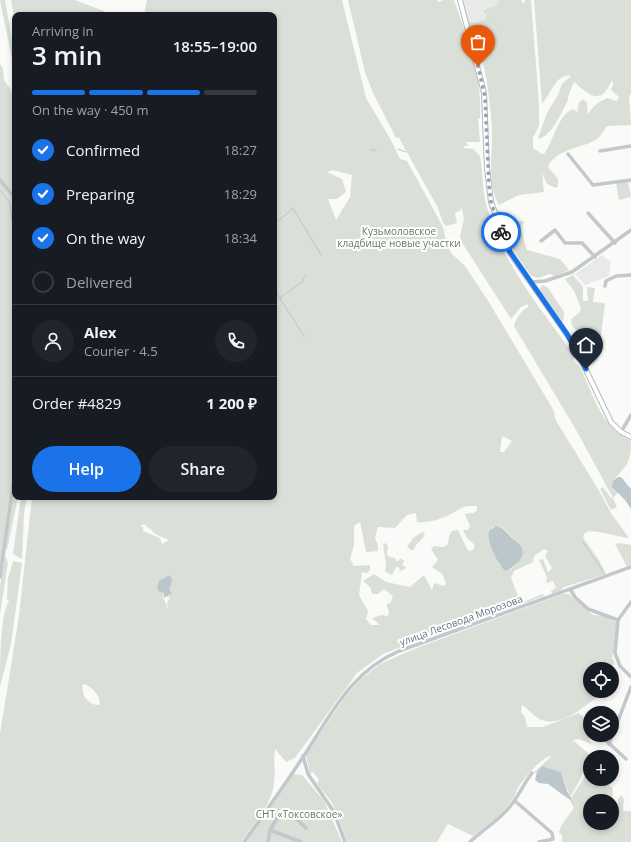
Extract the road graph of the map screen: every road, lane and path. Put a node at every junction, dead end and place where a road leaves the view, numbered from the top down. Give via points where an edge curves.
1 (460, 0) edge
2 (631, 146) edge
3 (600, 151) dead end
4 (568, 154) dead end
5 (0, 180) edge
6 (631, 180) edge
7 (12, 194) edge
8 (588, 213) dead end
9 (631, 230) edge
10 (541, 241) dead end
11 (615, 243) junction
12 (596, 257) junction
13 (631, 275) edge
14 (531, 282) junction
15 (605, 286) dead end
16 (631, 415) edge
17 (621, 432) junction
18 (631, 437) edge
19 (12, 492) edge
20 (631, 567) edge
21 (0, 577) edge
22 (570, 589) junction
23 (631, 602) edge
24 (618, 620) junction
25 (631, 678) edge
26 (631, 687) edge
27 (609, 744) joint
28 (303, 756) junction
29 (626, 759) dead end
30 (532, 773) dead end
31 (515, 801) junction
32 (306, 828) dead end
33 (270, 830) junction
34 (250, 834) junction
35 (553, 841) edge
36 (244, 842) edge
37 (249, 842) edge
38 (268, 842) edge
39 (301, 842) edge
40 (345, 842) edge
41 (470, 842) edge
42 (539, 842) edge

1 - 14 main road via 484,93 491,202 510,252
2 - 3 street
4 - 6 street via 593,185
5 - 7 street
8 - 11 street
9 - 11 street
10 - 12 street via 555,230 565,243 582,243
11 - 12 street
12 - 14 street via 572,272 545,281
13 - 15 street via 614,277 606,281
14 - 17 main road via 572,343 609,418
16 - 17 street
17 - 18 main road
19 - 21 street
20 - 22 street, улица Лесовода Морозова
22 - 24 street via 588,609
22 - 28 street, улица Лесовода Морозова via 384,657 357,678
23 - 24 street
24 - 25 street via 616,658
26 - 27 street
27 - 29 street
28 - 34 street, улица Лесовода Морозова
28 - 40 street via 308,774 334,812
30 - 31 street via 521,787
31 - 35 street via 550,830
31 - 41 street
32 - 33 street via 292,815 285,813 276,820
33 - 38 street
33 - 39 street
34 - 36 street, улица Лесовода Морозова
34 - 37 street
35 - 42 street

